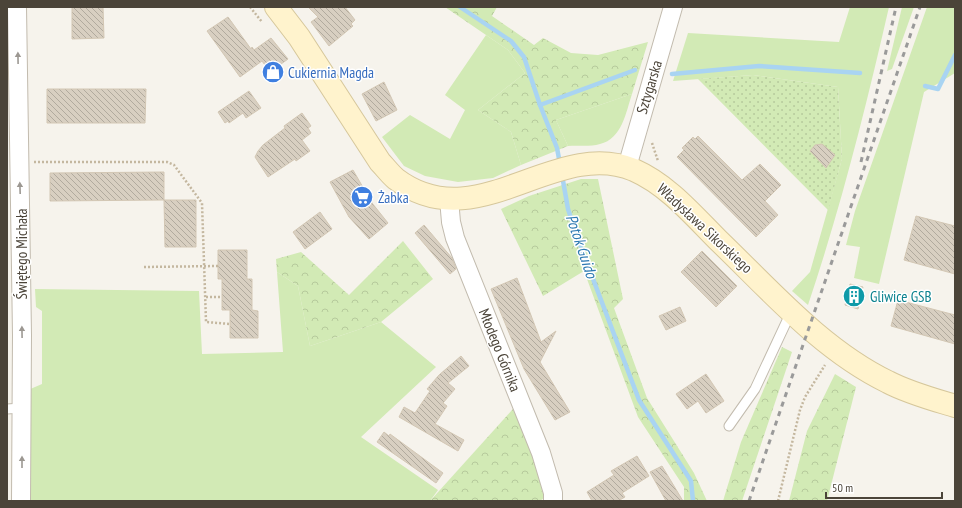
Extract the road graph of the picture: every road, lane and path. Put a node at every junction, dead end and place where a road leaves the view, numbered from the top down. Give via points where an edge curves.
1 (17, 7) edge
2 (276, 7) edge
3 (673, 7) edge
4 (13, 134) edge
5 (651, 137) dead end
6 (30, 162) dead end
7 (661, 167) dead end
8 (627, 168) junction
9 (449, 198) junction
10 (204, 266) junction
11 (218, 266) dead end
12 (144, 267) dead end
13 (206, 297) junction
14 (222, 297) dead end
15 (792, 311) junction
16 (230, 324) dead end
17 (829, 358) dead end
18 (955, 406) edge
19 (14, 409) edge
20 (728, 426) dead end
21 (21, 501) edge
22 (553, 501) edge
23 (778, 501) edge

4 -> 1 street, Świętego Michała
2 - 9 street, Władysława Sikorskiego via 299,37 380,162 395,178 419,192
3 - 8 street, Sztygarska
19 -> 4 street, Świętego Michała
5 - 7 path via 653,150
6 - 10 path via 167,162 174,165 202,203
8 - 9 street, Władysława Sikorskiego via 597,163 576,165 492,194
8 - 15 street, Władysława Sikorskiego via 651,177 676,198
9 - 22 street, Młodego Górnika via 455,238 541,454
10 - 11 path
10 - 12 path
10 - 13 path
13 - 14 path
13 - 16 path via 206,322
15 - 18 street, Władysława Sikorskiego via 853,362 888,383
15 - 20 lane via 755,390
17 - 23 path via 800,410
21 -> 19 street, Świętego Michała

